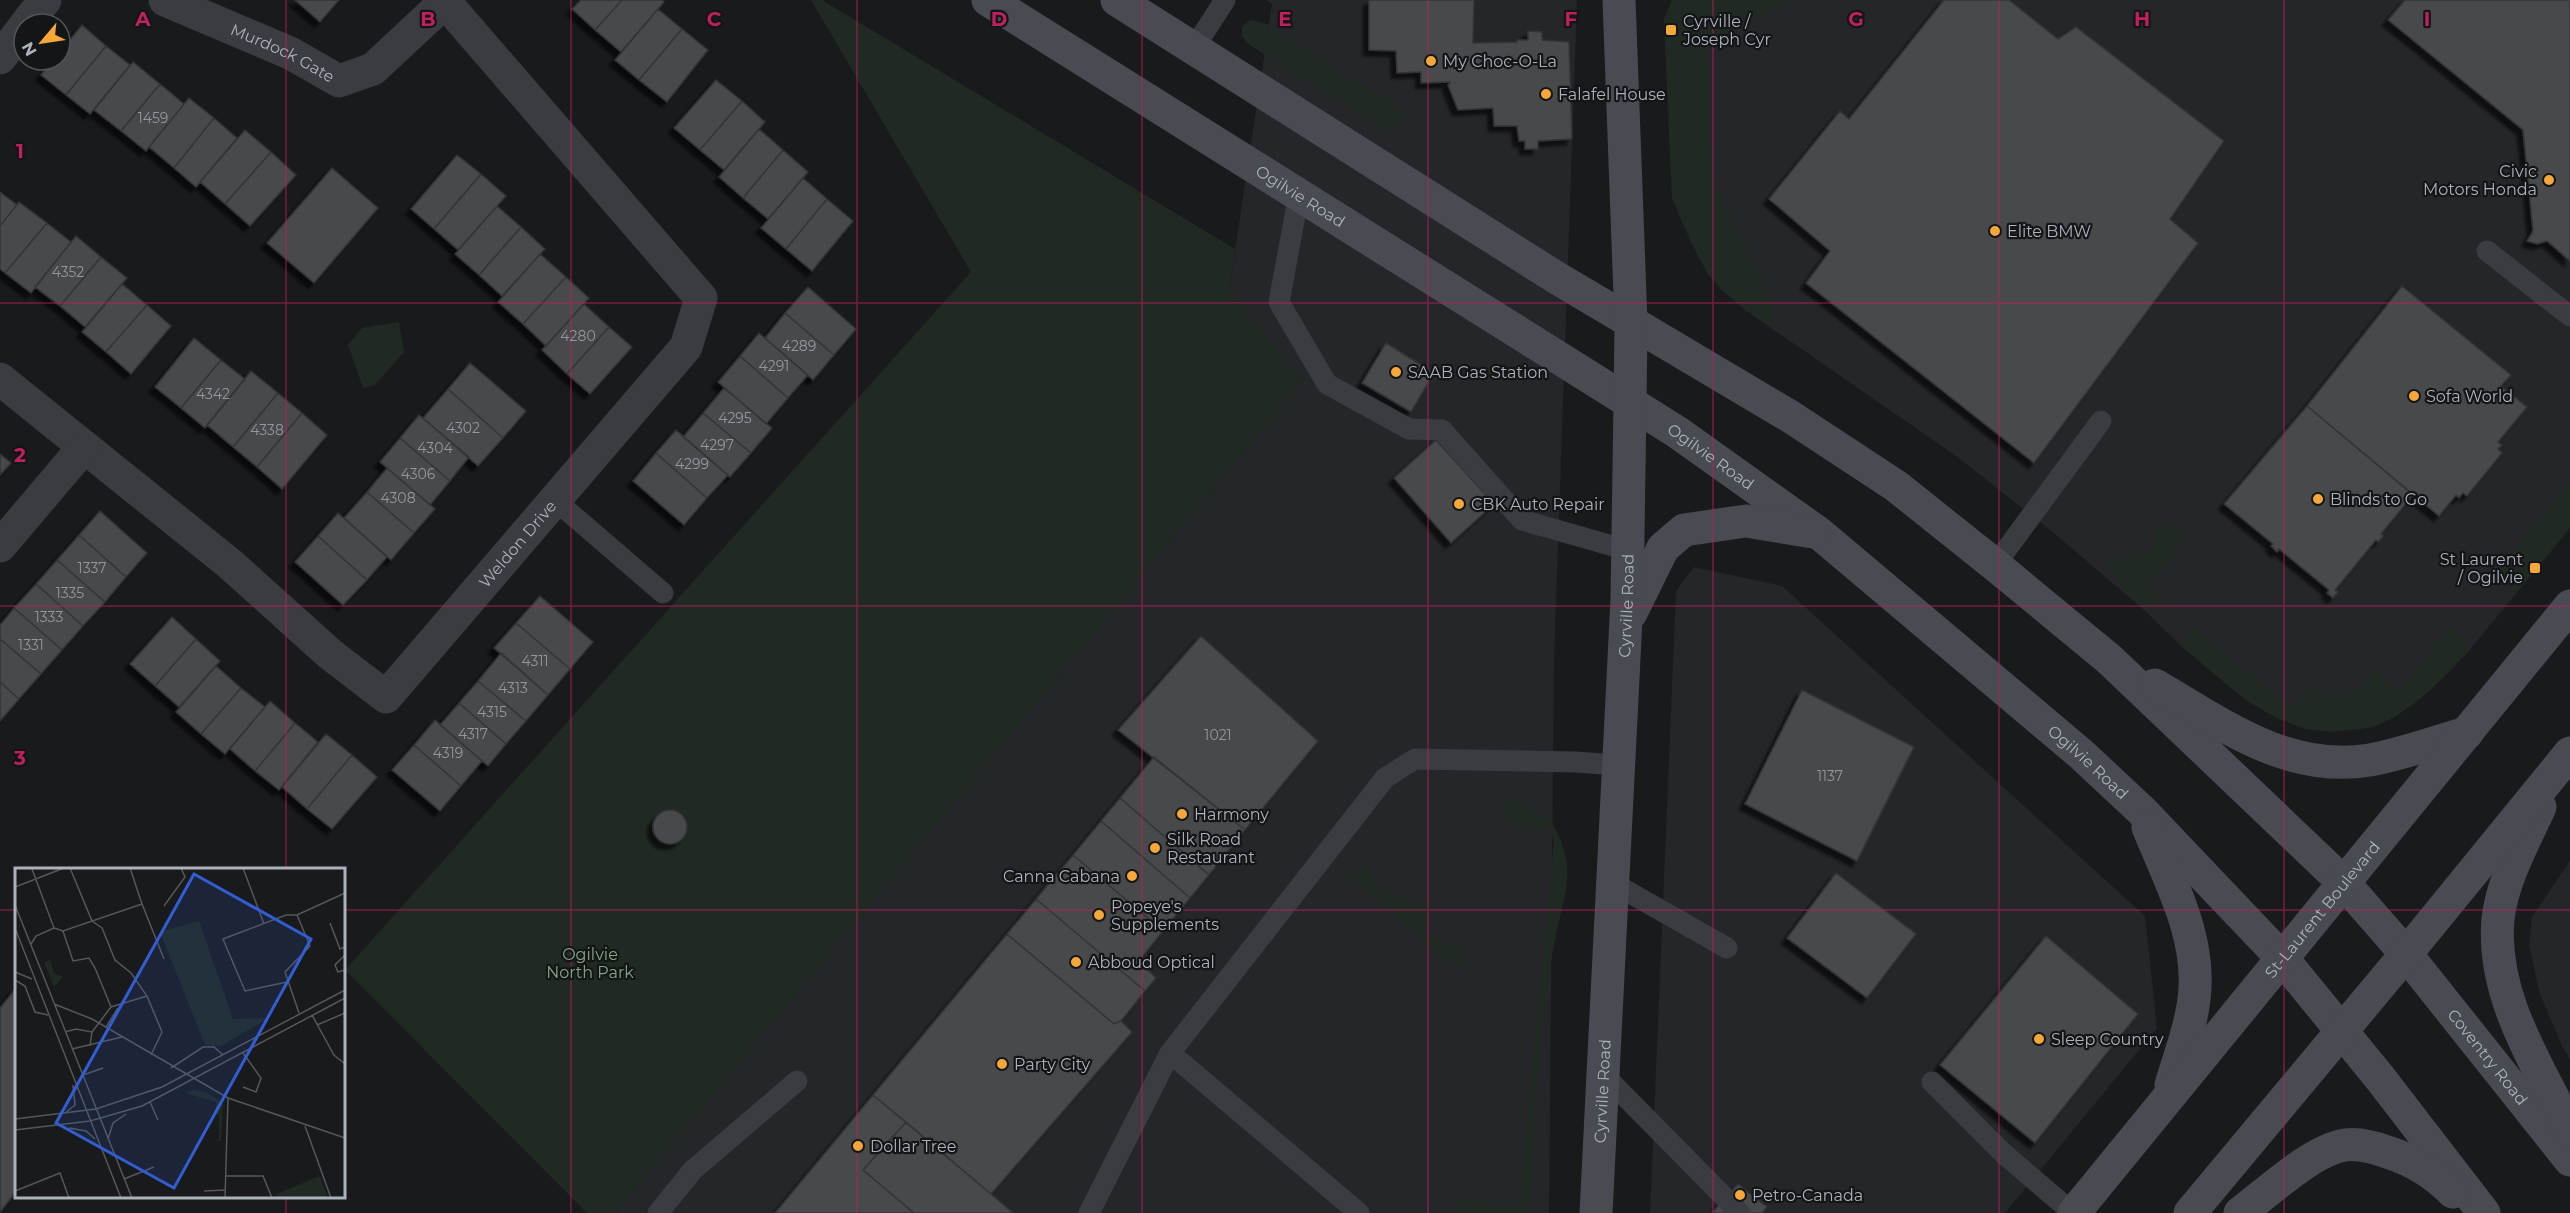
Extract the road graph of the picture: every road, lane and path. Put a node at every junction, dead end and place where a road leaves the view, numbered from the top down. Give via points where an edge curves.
1 (45, 0) edge
2 (165, 0) edge
3 (988, 0) edge
4 (1117, 0) edge
5 (1225, 0) edge
6 (1618, 0) edge
7 (446, 1) edge
8 (35, 12) edge
9 (12, 42) edge
10 (1194, 48) junction
11 (0, 58) edge
12 (1299, 194) junction
13 (2487, 251) dead end
14 (2570, 316) edge
15 (1631, 323) junction
16 (0, 379) edge
17 (1630, 403) junction
18 (2101, 421) dead end
19 (84, 447) junction
20 (555, 500) junction
21 (1821, 534) junction
22 (0, 546) edge
23 (1627, 550) junction
24 (1995, 565) junction
25 (663, 593) dead end
26 (2570, 606) edge
27 (1625, 624) junction
28 (2109, 659) junction
29 (2467, 733) junction
30 (2563, 761) edge
31 (1617, 765) junction
32 (2142, 811) junction
33 (1611, 882) junction
34 (2344, 883) junction
35 (1727, 948) dead end
36 (2406, 954) junction
37 (2282, 958) junction
38 (2342, 1030) junction
39 (1170, 1053) junction
40 (1602, 1073) junction
41 (796, 1081) dead end
42 (1932, 1082) dead end
43 (2168, 1098) junction
44 (2570, 1131) edge
45 (2570, 1160) edge
46 (658, 1213) edge
47 (1089, 1213) edge
48 (1359, 1213) edge
49 (1596, 1213) edge
50 (1740, 1213) edge
51 (2074, 1213) edge
52 (2190, 1213) edge
53 (2240, 1213) edge
54 (2474, 1213) edge
55 (2484, 1213) edge

1 - 8 street
2 - 7 street, Murdock Gate via 290,53 339,81 373,69
3 - 12 main road, Ogilvie Road
4 - 10 main road
5 - 10 lane
6 - 15 main road, Cyrville Road
7 - 20 street, Weldon Drive via 700,298 686,347
9 - 11 street
10 - 15 main road
12 - 17 main road, Ogilvie Road
12 - 23 lane via 1279,302 1327,384 1409,429 1442,430 1522,520
13 - 14 lane
15 - 17 main road, Cyrville Road
15 - 24 main road via 1791,417 1896,486
16 - 19 street, Weldon Drive
17 - 21 main road, Ogilvie Road
17 - 23 main road, Cyrville Road
18 - 24 lane
19 - 20 street, Weldon Drive via 386,697
19 - 22 street
20 - 25 lane
21 - 27 main road via 1746,521 1684,530 1663,548
21 - 32 main road, Ogilvie Road
23 - 27 main road, Cyrville Road
24 - 28 main road
26 - 29 main road, St-Laurent Boulevard
27 - 31 main road, Cyrville Road
28 - 29 main road via 2234,731 2292,758 2342,763 2368,760
28 - 34 main road
29 - 34 main road, St-Laurent Boulevard
30 - 36 main road
30 - 44 main road via 2505,891 2498,918 2498,947 2503,983 2514,1016
31 - 33 main road, Cyrville Road
31 - 39 lane via 1415,759 1385,778
32 - 37 main road, Ogilvie Road
32 - 43 main road via 2186,921 2196,969 2194,1001
33 - 35 lane
33 - 40 main road, Cyrville Road
34 - 36 main road
34 - 37 main road, St-Laurent Boulevard
36 - 38 main road
36 - 45 main road, Coventry Road
37 - 38 main road, Ogilvie Road
37 - 43 main road, St-Laurent Boulevard
38 - 52 main road
38 - 55 main road
39 - 47 lane
39 - 48 lane
40 - 49 main road, Cyrville Road
40 - 50 lane
41 - 46 lane via 693,1170
42 - 51 lane via 2003,1154
43 - 51 main road, St-Laurent Boulevard
53 - 54 main road via 2314,1157 2346,1145 2370,1146 2418,1164 2435,1174

